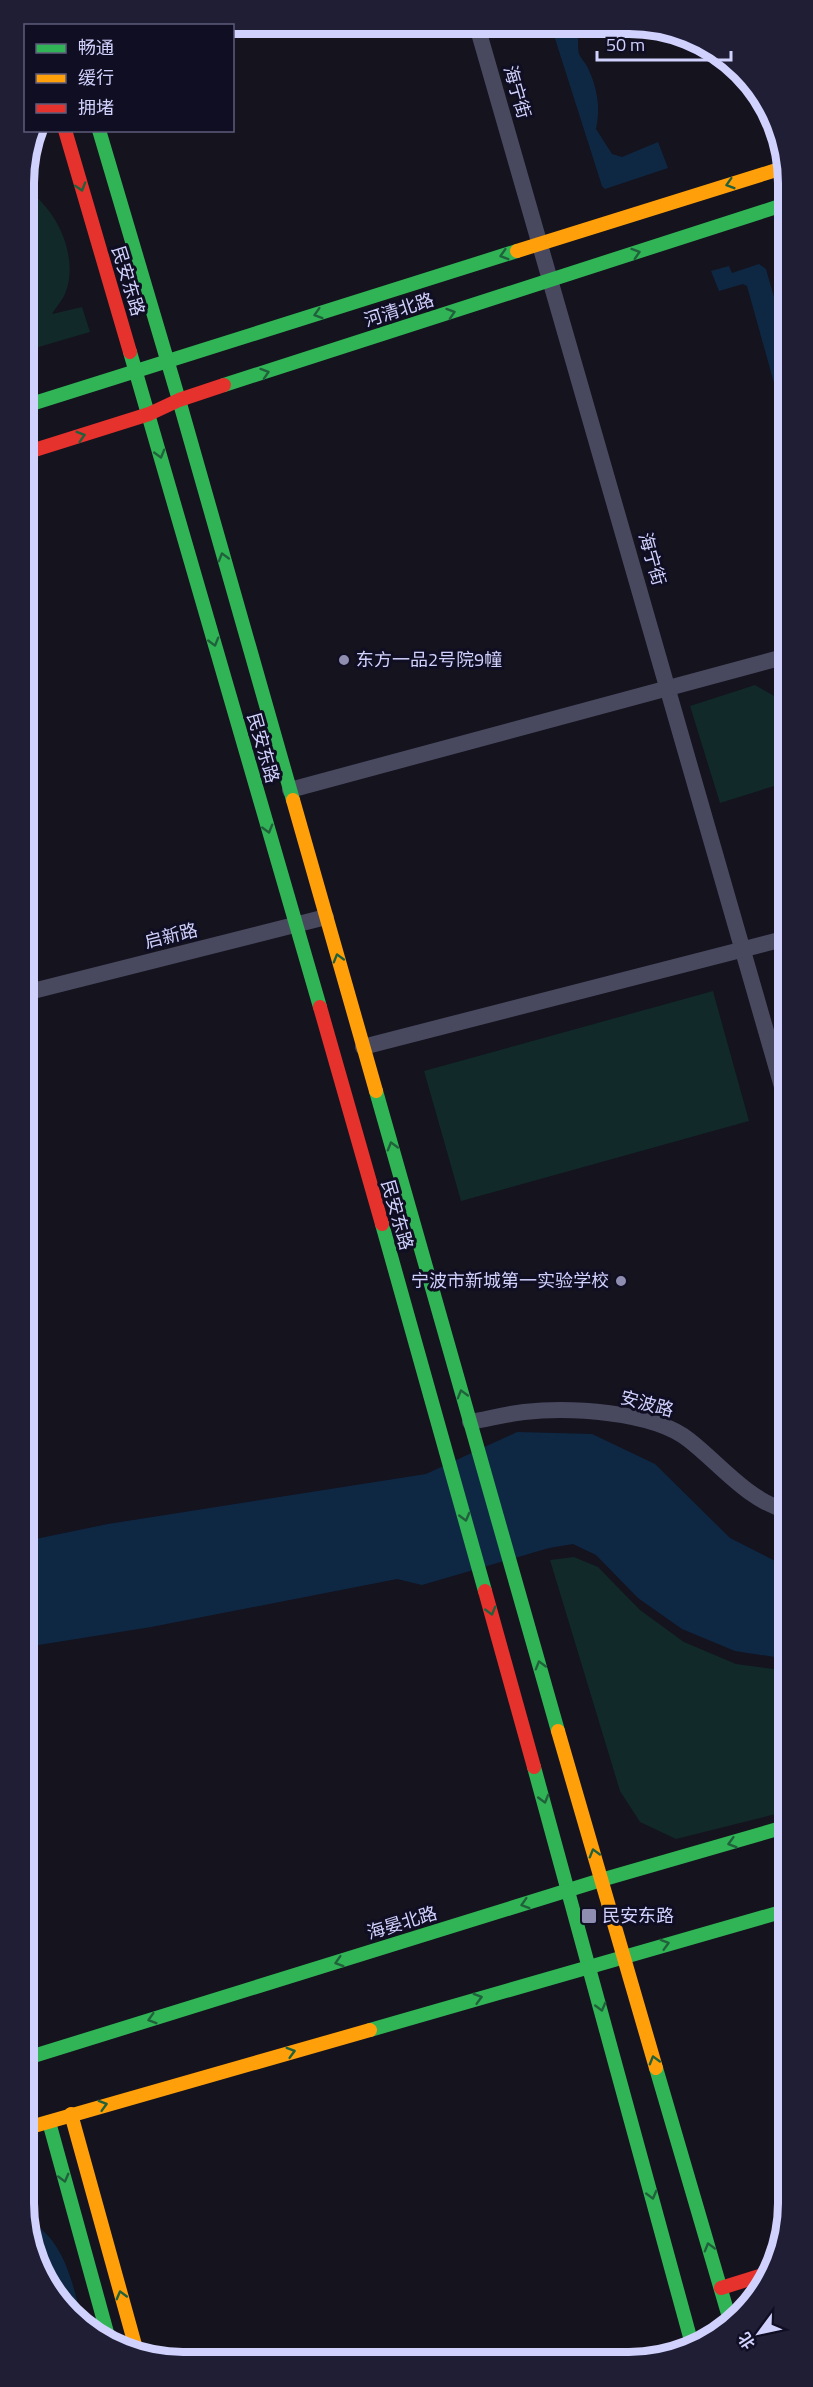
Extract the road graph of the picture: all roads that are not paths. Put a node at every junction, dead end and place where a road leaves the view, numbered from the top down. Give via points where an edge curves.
1 (479, 34) edge
2 (66, 132) edge
3 (100, 132) edge
4 (778, 170) edge
5 (778, 207) edge
6 (540, 244) junction
7 (552, 280) junction
8 (167, 362) junction
9 (136, 371) junction
10 (179, 400) junction
11 (35, 403) edge
12 (149, 414) junction
13 (35, 450) edge
14 (778, 658) edge
15 (668, 687) junction
16 (290, 789) junction
17 (326, 916) junction
18 (295, 925) junction
19 (778, 940) edge
20 (743, 949) junction
21 (35, 991) edge
22 (363, 1047) junction
23 (778, 1072) edge
24 (470, 1422) junction
25 (778, 1508) edge
26 (778, 1829) edge
27 (601, 1880) junction
28 (569, 1890) junction
29 (778, 1913) edge
30 (623, 1956) junction
31 (590, 1966) junction
32 (34, 2056) edge
33 (71, 2114) junction
34 (49, 2122) junction
35 (34, 2126) edge
36 (759, 2276) edge
37 (721, 2288) junction
38 (728, 2315) edge
39 (107, 2331) edge
40 (691, 2339) edge
41 (135, 2344) edge

1 - 6 street, 海宁街
2 -> 9 main road, 民安东路
3 - 8 main road, 民安东路
4 -> 6 main road, 河清北路
7 -> 5 main road, 河清北路
6 - 7 street, 海宁街
6 -> 8 main road, 河清北路
10 -> 7 main road, 河清北路
7 - 15 street, 海宁街
8 - 9 main road, 河清北路
8 - 10 main road, 民安东路
9 - 11 main road, 河清北路
9 - 12 main road, 民安东路
10 - 12 main road, 河清北路
16 -> 10 main road, 民安东路
13 -> 12 main road, 河清北路
12 -> 18 main road, 民安东路
14 - 15 street
15 - 16 street
15 - 20 street, 海宁街
16 - 17 main road, 民安东路
17 - 18 street, 启新路
22 -> 17 main road, 民安东路
18 - 21 street, 启新路
18 -> 28 main road, 民安东路
19 - 20 street
20 - 22 street
20 - 23 street, 海宁街
24 -> 22 main road, 民安东路
24 - 25 street, 安波路 via 560,1410 603,1412 669,1428 687,1438 748,1492
27 -> 24 main road, 民安东路
26 -> 27 main road, 海晏北路
27 - 28 main road, 海晏北路
27 - 30 main road, 民安东路
28 - 31 main road, 民安东路
28 -> 32 main road, 海晏北路
30 -> 29 main road
30 - 31 main road
37 -> 30 main road, 民安东路
33 -> 31 main road
31 -> 40 main road, 民安东路
33 - 34 main road
41 -> 33 main road
34 - 35 main road
34 -> 39 main road
36 - 37 main road
37 - 38 main road, 民安东路

